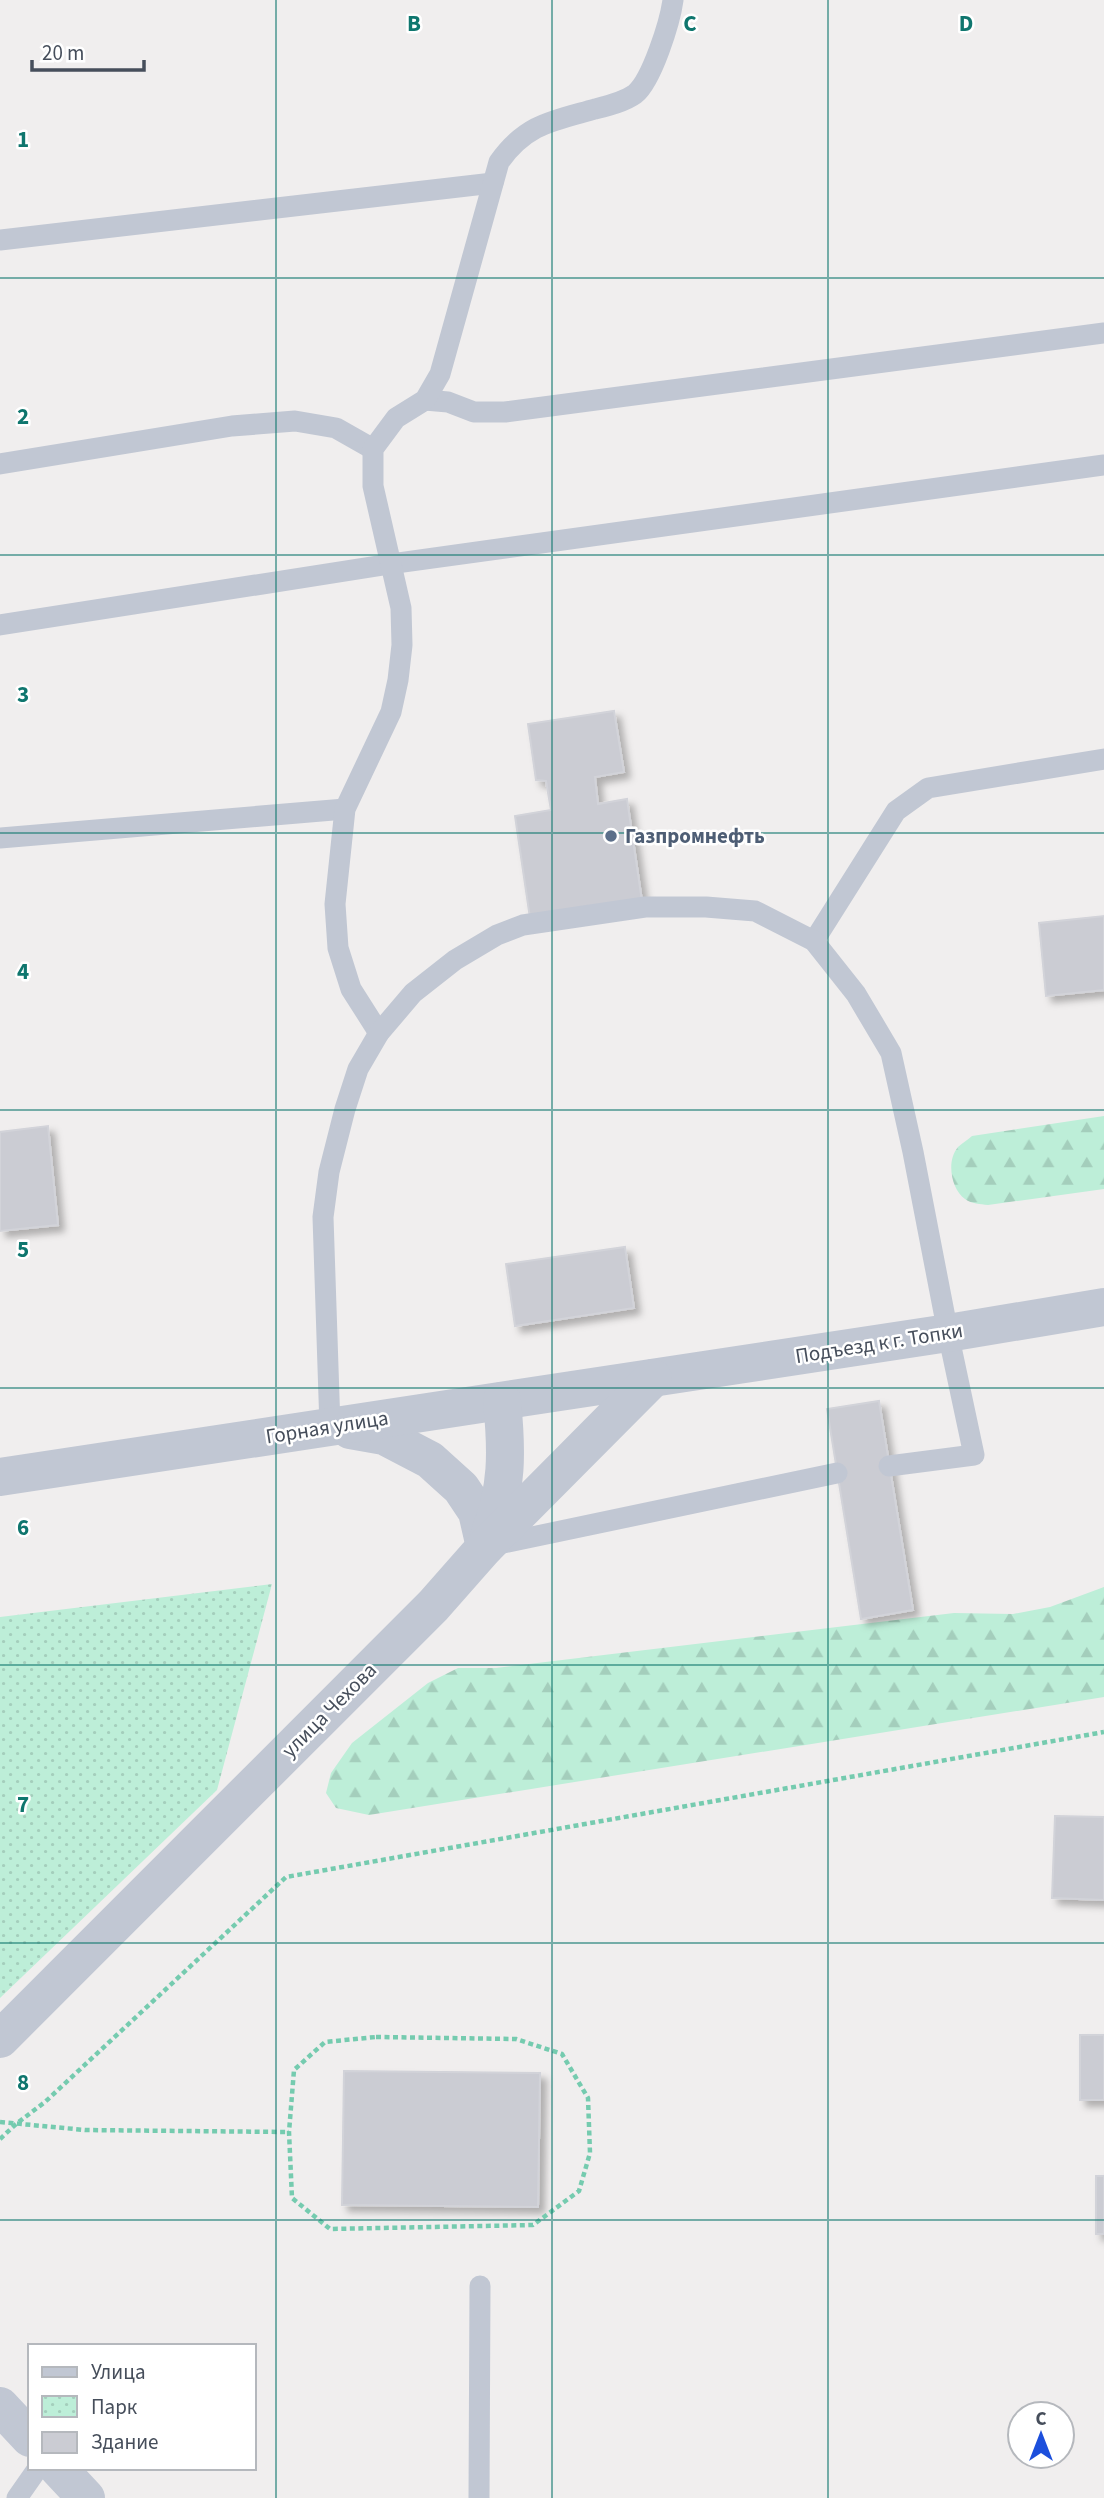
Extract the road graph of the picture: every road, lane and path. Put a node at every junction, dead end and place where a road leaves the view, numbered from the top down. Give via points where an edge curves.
1 (673, 0) edge
2 (493, 183) junction
3 (0, 240) edge
4 (1104, 332) edge
5 (425, 400) junction
6 (373, 449) junction
7 (0, 464) edge
8 (1104, 465) edge
9 (390, 564) junction
10 (0, 625) edge
11 (1104, 759) edge
12 (345, 809) junction
13 (0, 838) edge
14 (814, 941) junction
15 (379, 1033) junction
16 (1104, 1307) edge
17 (948, 1333) junction
18 (653, 1378) junction
19 (502, 1401) junction
20 (330, 1427) junction
21 (889, 1466) dead end
22 (837, 1473) dead end
23 (0, 1477) edge
24 (485, 1546) junction
25 (1104, 1732) edge
26 (0, 2039) edge
27 (0, 2122) edge
28 (16, 2124) junction
29 (289, 2132) junction
30 (0, 2139) edge
31 (480, 2286) dead end
32 (0, 2406) edge
33 (28, 2436) edge
34 (37, 2470) edge
35 (60, 2470) edge
36 (17, 2498) edge
37 (86, 2498) edge
38 (478, 2498) edge

1 - 2 lane via 653,67 635,93 546,122 513,142 499,162
2 - 3 lane
2 - 5 lane via 440,374
4 - 5 lane via 505,412 474,412 448,402
5 - 6 lane via 396,418
6 - 7 lane via 336,428 295,421 232,426
6 - 9 lane via 373,486
8 - 9 lane
9 - 10 lane
9 - 12 lane via 401,608 398,680 391,712
11 - 14 lane via 928,788 896,811
12 - 13 lane
12 - 15 lane via 335,904 338,948 351,989
14 - 15 lane via 755,911 706,907 645,907 523,925 455,960 413,993
14 - 17 lane via 856,994 891,1053
15 - 20 lane via 358,1069 345,1109 323,1217
16 - 17 street, Подъезд к г. Топки
17 - 18 street, Подъезд к г. Топки
17 - 21 lane via 974,1455
18 - 19 street, Горная улица
18 - 24 street, улица Чехова
19 - 20 street, Горная улица
19 - 24 street via 505,1485
20 - 23 street, Горная улица
20 - 24 street via 384,1436 430,1460 461,1488 477,1512
22 - 24 lane
24 - 26 street, улица Чехова via 433,1606
25 - 28 path via 286,1877
27 - 28 path
28 - 29 path via 85,2130
28 - 30 path
29 - 29 path via 292,2198 330,2229 533,2225 579,2191 590,2153 588,2098 562,2054 516,2039 376,2037 325,2042 294,2070
31 - 38 lane
32 - 33 street
34 - 36 lane
35 - 37 street

